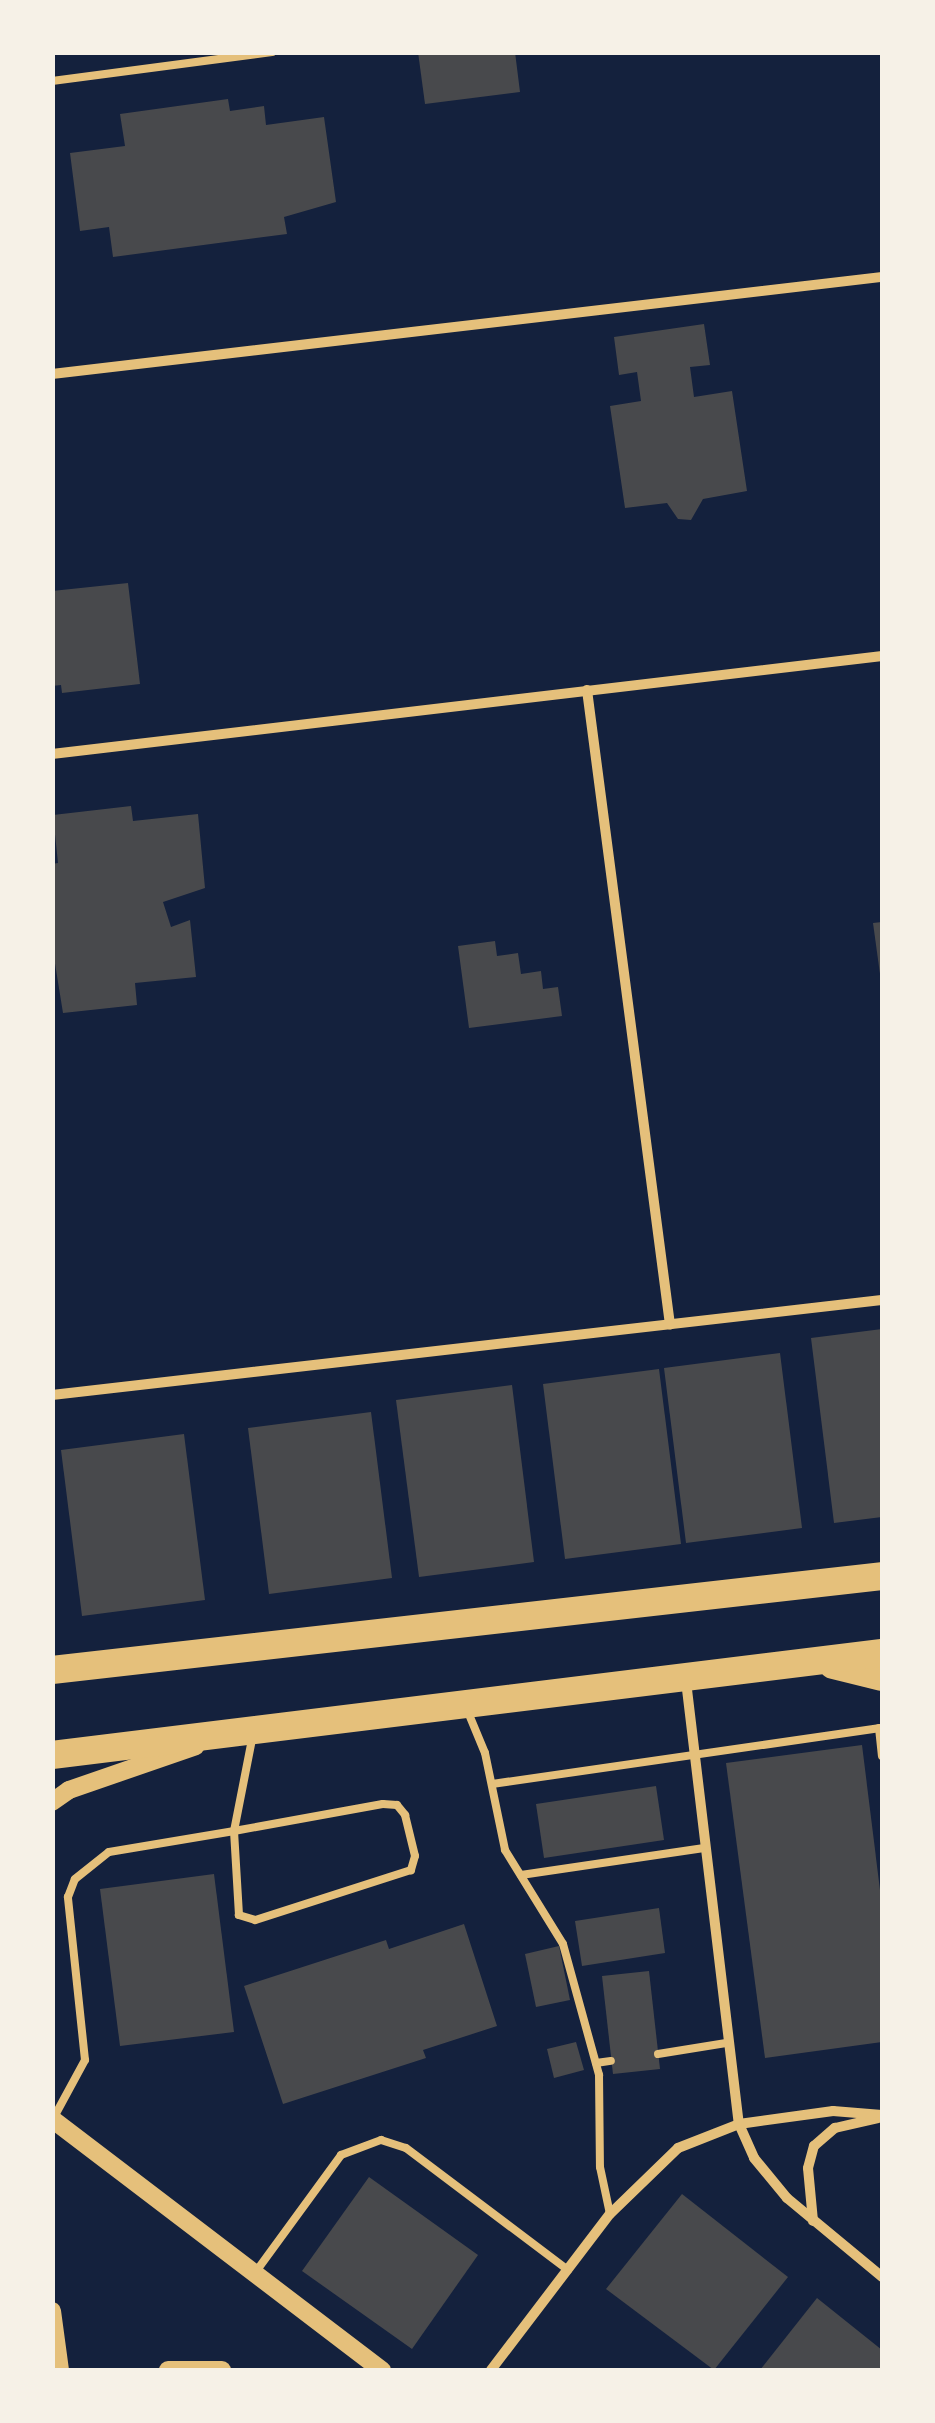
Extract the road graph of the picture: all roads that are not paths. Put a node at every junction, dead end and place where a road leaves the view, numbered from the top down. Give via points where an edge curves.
1 (272, 52) edge
2 (52, 81) edge
3 (882, 277) edge
4 (52, 374) edge
5 (882, 656) edge
6 (587, 690) junction
7 (52, 754) edge
8 (882, 1300) edge
9 (670, 1325) junction
10 (52, 1395) edge
11 (882, 1576) edge
12 (882, 1653) edge
13 (822, 1661) junction
14 (52, 1670) edge
15 (882, 1677) edge
16 (686, 1678) junction
17 (465, 1705) junction
18 (881, 1728) edge
19 (243, 1732) junction
20 (52, 1755) edge
21 (882, 1756) edge
22 (694, 1758) junction
23 (492, 1784) junction
24 (52, 1802) edge
25 (234, 1831) junction
26 (704, 1848) junction
27 (522, 1875) junction
28 (726, 2043) junction
29 (658, 2054) dead end
30 (611, 2061) dead end
31 (596, 2063) junction
32 (882, 2116) edge
33 (53, 2119) edge
34 (739, 2124) junction
35 (610, 2214) junction
36 (813, 2222) junction
37 (568, 2270) junction
38 (254, 2273) junction
39 (882, 2277) edge
40 (52, 2311) edge
41 (60, 2370) edge
42 (168, 2370) edge
43 (222, 2370) edge
44 (382, 2370) edge
45 (491, 2370) edge

1 - 2 lane
3 - 4 street
5 - 6 street
6 - 7 street
6 - 9 street
8 - 9 street
9 - 10 street
11 - 14 highway
12 - 13 highway
13 - 15 highway
13 - 16 highway
16 - 17 highway
16 - 22 street
17 - 19 highway
17 - 23 lane
18 - 21 lane
18 - 22 lane
19 - 20 highway
19 - 24 street via 69,1790
19 - 25 lane
22 - 23 lane
22 - 26 street
23 - 27 lane via 506,1850
25 - 25 lane via 236,1910 249,1920 404,1875 416,1863 405,1815 390,1803
25 - 33 lane via 109,1852 75,1878 68,1898 85,2060
26 - 27 lane
26 - 28 street
27 - 31 lane via 558,1932
28 - 29 lane
28 - 34 street
30 - 31 lane
31 - 35 lane via 600,2167
32 - 34 street via 834,2111
32 - 36 street via 835,2128 814,2146 808,2168
33 - 38 street
34 - 35 street via 678,2148
34 - 36 street via 768,2177
35 - 37 street
36 - 39 street
37 - 38 lane via 406,2148 381,2140 341,2156
37 - 45 street
38 - 44 street
40 - 41 street
42 - 43 street

